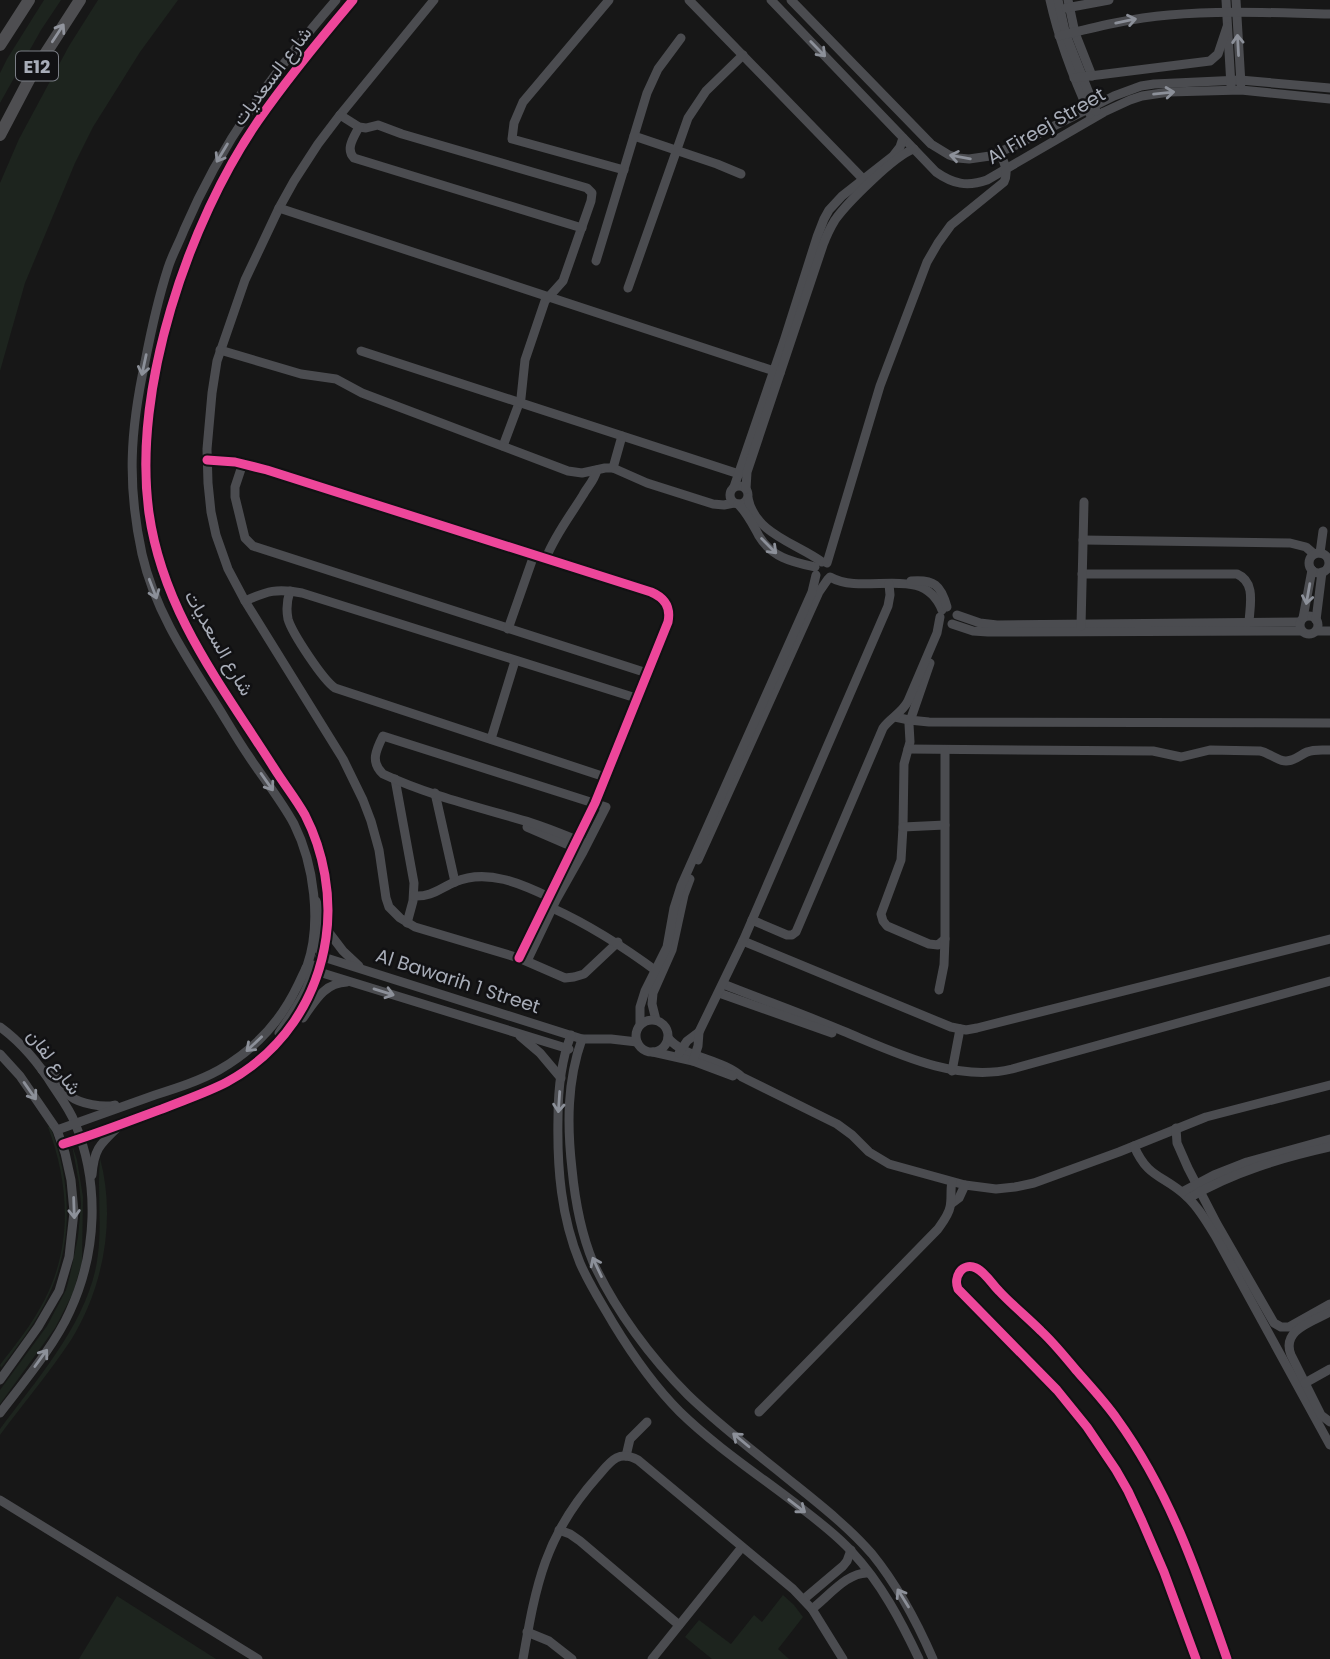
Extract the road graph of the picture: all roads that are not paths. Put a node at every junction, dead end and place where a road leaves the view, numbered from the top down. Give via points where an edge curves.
1 (29, 0) edge
2 (80, 0) edge
3 (336, 0) edge
4 (353, 0) edge
5 (434, 0) edge
6 (609, 0) edge
7 (689, 0) edge
8 (771, 0) edge
9 (792, 0) edge
10 (1050, 0) edge
11 (1109, 0) edge
12 (1226, 0) edge
13 (1236, 0) edge
14 (1061, 6) edge
15 (1231, 13) junction
16 (1330, 14) edge
17 (1227, 27) junction
18 (1067, 34) junction
19 (681, 38) dead end
20 (0, 46) edge
21 (743, 55) junction
22 (1083, 77) junction
23 (1236, 85) junction
24 (1330, 89) edge
25 (1330, 99) edge
26 (1093, 112) junction
27 (340, 115) junction
28 (359, 127) junction
29 (0, 135) edge
30 (634, 136) junction
31 (903, 138) junction
32 (914, 149) junction
33 (676, 150) junction
34 (1000, 153) junction
35 (1006, 169) junction
36 (624, 170) junction
37 (741, 174) dead end
38 (866, 182) junction
39 (279, 208) junction
40 (582, 228) junction
41 (596, 261) dead end
42 (628, 288) dead end
43 (549, 296) junction
44 (220, 350) junction
45 (362, 351) dead end
46 (777, 372) junction
47 (520, 402) junction
48 (764, 408) junction
49 (622, 436) junction
50 (503, 446) junction
51 (207, 460) junction
52 (243, 463) junction
53 (613, 468) junction
54 (597, 470) junction
55 (582, 473) junction
56 (739, 474) junction
57 (734, 487) junction
58 (584, 492) junction
59 (747, 493) junction
60 (1084, 502) dead end
61 (736, 504) junction
62 (1323, 531) dead end
63 (1083, 540) junction
64 (534, 555) junction
65 (546, 558) junction
66 (1323, 563) edge
67 (820, 567) junction
68 (1082, 574) junction
69 (829, 578) junction
70 (888, 584) junction
71 (290, 591) junction
72 (245, 601) junction
73 (943, 612) junction
74 (953, 621) junction
75 (1250, 622) junction
76 (1330, 623) edge
77 (1302, 624) junction
78 (1317, 624) junction
79 (1081, 627) junction
80 (508, 629) junction
81 (1330, 631) edge
82 (515, 661) junction
83 (646, 673) junction
84 (636, 698) junction
85 (895, 717) junction
86 (909, 720) junction
87 (1330, 723) edge
88 (752, 733) junction
89 (491, 739) junction
90 (908, 749) junction
91 (945, 750) junction
92 (1330, 750) edge
93 (605, 776) junction
94 (395, 779) junction
95 (435, 793) junction
96 (595, 803) junction
97 (945, 825) junction
98 (904, 827) junction
99 (575, 844) junction
100 (585, 848) junction
101 (455, 882) junction
102 (414, 895) junction
103 (552, 902) junction
104 (752, 920) junction
105 (407, 923) junction
106 (327, 930) junction
107 (946, 939) junction
108 (1330, 939) edge
109 (743, 941) junction
110 (618, 942) junction
111 (317, 956) junction
112 (523, 959) junction
113 (363, 969) junction
114 (313, 970) junction
115 (658, 972) junction
116 (1330, 981) edge
117 (356, 983) junction
118 (721, 988) junction
119 (939, 990) dead end
120 (656, 1020) junction
121 (640, 1025) junction
122 (0, 1027) edge
123 (960, 1029) junction
124 (516, 1032) junction
125 (699, 1032) junction
126 (571, 1035) junction
127 (582, 1038) junction
128 (668, 1038) junction
129 (637, 1042) junction
130 (566, 1048) junction
131 (577, 1052) junction
132 (652, 1052) junction
133 (679, 1053) junction
134 (0, 1054) edge
135 (262, 1058) junction
136 (694, 1058) junction
137 (42, 1070) junction
138 (952, 1071) junction
139 (561, 1078) junction
140 (1330, 1085) edge
141 (150, 1097) junction
142 (76, 1124) junction
143 (121, 1125) junction
144 (1176, 1128) junction
145 (57, 1130) junction
146 (81, 1139) junction
147 (1330, 1139) edge
148 (63, 1144) junction
149 (1134, 1146) junction
150 (1330, 1147) edge
151 (951, 1182) junction
152 (965, 1185) junction
153 (1199, 1188) junction
154 (92, 1191) junction
155 (1186, 1195) junction
156 (951, 1204) junction
157 (1330, 1304) edge
158 (1330, 1312) edge
159 (644, 1344) junction
160 (631, 1353) junction
161 (1330, 1369) edge
162 (0, 1380) edge
163 (1305, 1382) junction
164 (759, 1412) dead end
165 (0, 1413) edge
166 (647, 1422) dead end
167 (1330, 1422) edge
168 (1330, 1446) edge
169 (626, 1456) junction
170 (0, 1500) edge
171 (559, 1530) junction
172 (742, 1547) junction
173 (851, 1550) junction
174 (869, 1573) junction
175 (826, 1581) junction
176 (834, 1591) junction
177 (804, 1599) junction
178 (812, 1609) junction
179 (679, 1625) junction
180 (527, 1632) junction
181 (258, 1659) edge
182 (523, 1659) edge
183 (572, 1659) edge
184 (652, 1659) edge
185 (843, 1659) edge
186 (919, 1659) edge
187 (933, 1659) edge
188 (1196, 1659) edge
189 (1227, 1659) edge

1 - 20 highway, E12
29 -> 2 highway, E12
3 -> 111 street, شارع السعديات via 267,83 194,205 159,299 138,392 131,459 143,557 162,611 295,827 321,916
4 - 106 street, شارع السعديات via 256,123 211,203 187,260 162,344 147,456 149,509 166,583 190,634 308,823 324,871
5 - 27 street
6 - 36 street via 523,102 512,139
7 - 21 street
8 -> 31 street, Al Fireej Street
34 -> 9 street, Al Fireej Street via 969,159 939,150
10 - 14 street
11 - 14 street
12 - 15 street
13 - 15 street
14 - 18 street
14 - 18 street
15 - 16 street
15 - 17 street
18 -> 15 street via 1151,17
23 -> 15 street
17 - 22 street via 1218,54 1210,61
17 - 23 street
18 - 22 street
18 - 22 street
19 - 30 street via 652,80
21 - 33 street via 699,99
21 - 38 street
22 - 26 street
23 - 24 street, Al Fireej Street
23 - 25 street, Al Fireej Street
23 - 26 street, Al Fireej Street via 1168,82 1141,86 1114,96
26 - 34 street, Al Fireej Street
26 - 35 street, Al Fireej Street
27 - 28 street
27 - 39 street
28 - 40 street via 350,149 355,158
28 - 40 street via 381,126 587,188 592,198
30 - 33 street
30 - 36 street
31 - 32 street, Al Fireej Street
31 - 38 street via 893,156
32 - 35 street, Al Fireej Street via 936,172 955,183 977,184
32 - 38 street
33 - 37 street
33 - 42 street
34 - 35 street
35 - 67 street via 1004,181 951,225 927,262
36 - 41 street
38 - 46 street via 819,244
39 - 43 street
39 - 44 street via 245,280
40 - 43 street via 563,281
43 - 46 street
43 - 47 street via 525,360
44 - 50 street via 301,374 336,379
44 - 51 street
45 - 47 street
46 - 48 street
47 - 49 street
47 - 50 street
48 - 56 street
48 - 59 street via 747,472
49 - 53 street
49 - 56 street
50 - 55 street
51 - 52 street
51 - 72 street via 216,535
52 - 64 street
52 - 80 street via 234,492 244,534 253,546
53 - 54 street
53 - 61 street via 713,504
54 - 55 street
54 - 58 street
55 - 58 street
56 - 57 street
57 - 59 street
57 - 61 street via 729,495
58 - 65 street
59 - 61 street via 744,503
59 - 67 street via 754,514 769,531 808,553
60 - 63 street
61 -> 67 street via 768,548 785,559
62 - 66 street
63 - 66 street via 1290,543 1301,545
63 - 68 street
64 - 65 street
64 - 80 street
65 - 83 street via 663,598 669,618
66 -> 77 street
66 - 78 street
67 - 69 street via 822,580
67 - 69 street via 832,568
67 - 88 street
68 - 75 street via 1237,575 1250,587
68 - 79 street
69 - 70 street via 851,585
69 - 88 street
70 - 73 street via 924,588
70 - 104 street via 888,606
71 - 72 street via 271,590
71 - 82 street
71 - 89 street via 289,622 331,686
72 - 105 street via 343,759 376,835 387,903
73 - 74 street via 942,622
73 - 74 street via 954,609
73 - 85 street via 908,701
74 - 79 street
74 - 86 street via 940,636
75 - 77 street
75 - 79 street
76 - 78 street
77 - 78 street via 1311,617
77 - 78 street via 1311,635
77 - 79 street
78 - 81 street
80 - 83 street
82 - 84 street
82 - 89 street
83 - 84 street
84 - 93 street
85 - 86 street
85 - 104 street via 883,729 796,932 788,935
86 - 87 street
86 - 90 street
88 - 115 street via 674,908
89 - 93 street
90 - 91 street
90 - 98 street
91 - 92 street via 1153,751 1181,757 1210,750 1260,751 1285,761 1309,751
91 - 97 street
93 - 96 street
94 - 95 street
94 - 96 street via 380,772 375,762 383,736
94 - 102 street
95 - 99 street
95 - 101 street
96 - 99 street
96 - 100 street via 606,807
97 - 98 street
97 - 107 street
98 - 107 street via 901,860 882,911 883,921 932,945
99 - 100 street
99 - 103 street
100 - 103 street
101 - 102 street via 433,894
101 - 103 street via 498,878
102 - 105 street
103 - 110 street
103 - 112 street
104 - 109 street
105 - 112 street
106 - 111 street, شارع السعديات
106 - 113 street
107 - 119 street
108 - 123 street
109 - 118 street
109 - 123 street
110 - 112 street via 574,978 560,977
110 - 115 street
111 - 113 street, Al Bawarih 1 Street
111 - 114 street, شارع السعديات
113 - 126 street, Al Bawarih 1 Street
114 - 117 street, Al Bawarih 1 Street
114 - 135 street, شارع السعديات via 313,989 301,1012
114 -> 141 street, شارع السعديات via 253,1046 206,1076
115 - 120 street via 652,998
115 - 121 street via 642,999
116 - 138 street via 1003,1072
117 -> 124 street, Al Bawarih 1 Street
117 - 135 street via 337,983 324,991 283,1044
118 - 125 street
118 - 138 street
120 - 121 street
120 - 128 street via 664,1025
121 - 129 street
122 - 137 street, شارع لفان
123 - 138 street
124 - 130 street, Al Bawarih 1 Street
124 - 139 street
125 - 133 street
125 - 136 street
126 - 127 street, Al Bawarih 1 Street
126 - 130 street
127 - 129 street, Al Bawarih 1 Street
127 - 131 street
128 - 132 street via 661,1049
128 - 133 street
129 - 132 street
130 - 131 street, Al Bawarih 1 Street
130 - 139 street
159 -> 131 street via 593,1260 578,1211 569,1124
132 - 133 street
133 - 136 street
134 -> 145 street, شارع لفان
135 - 143 street, شارع السعديات via 213,1089
136 - 151 street via 837,1124 882,1161
137 - 141 street via 56,1075 71,1097 97,1106
137 - 142 street, شارع لفان
139 -> 160 street via 558,1149 566,1219 588,1279
140 - 144 street
141 - 142 street, شارع السعديات
142 - 145 street, شارع السعديات
142 - 146 street, شارع لفان
143 - 146 street, شارع السعديات
143 - 154 street via 95,1154
144 - 149 street
144 - 153 street via 1178,1146
145 - 148 street, شارع لفان
146 - 148 street, شارع السعديات
146 - 154 street
147 - 153 street via 1247,1162
148 -> 162 street via 75,1212 65,1273 38,1327
149 - 152 street via 1024,1186
149 - 155 street via 1148,1169
150 - 153 street
151 - 152 street
151 - 156 street
152 - 156 street
153 - 155 street
153 - 157 street via 1274,1323 1289,1326
165 -> 154 street via 70,1313 88,1260
155 - 168 street via 1216,1237
156 - 164 street via 934,1234
158 - 163 street via 1290,1338 1289,1351
159 - 160 street
187 -> 159 street via 908,1607 873,1555 691,1397
160 -> 173 street via 682,1414
161 - 163 street
163 - 167 street via 1321,1415
166 - 169 street via 630,1439
169 - 171 street via 608,1465
169 - 172 street via 638,1460
170 - 181 street
171 - 179 street via 580,1541
171 - 180 street via 537,1585
172 - 177 street
172 - 179 street
173 - 174 street
173 - 175 street via 843,1566
174 - 176 street via 853,1575
174 - 186 street
175 - 176 street
175 - 177 street
176 - 178 street
177 - 178 street
178 - 185 street
179 - 184 street
180 - 182 street
180 - 183 street via 549,1641
188 - 189 street via 1147,1533 1116,1470 1057,1390 958,1289 957,1275 963,1268 981,1271 1055,1345 1118,1419 1181,1531

